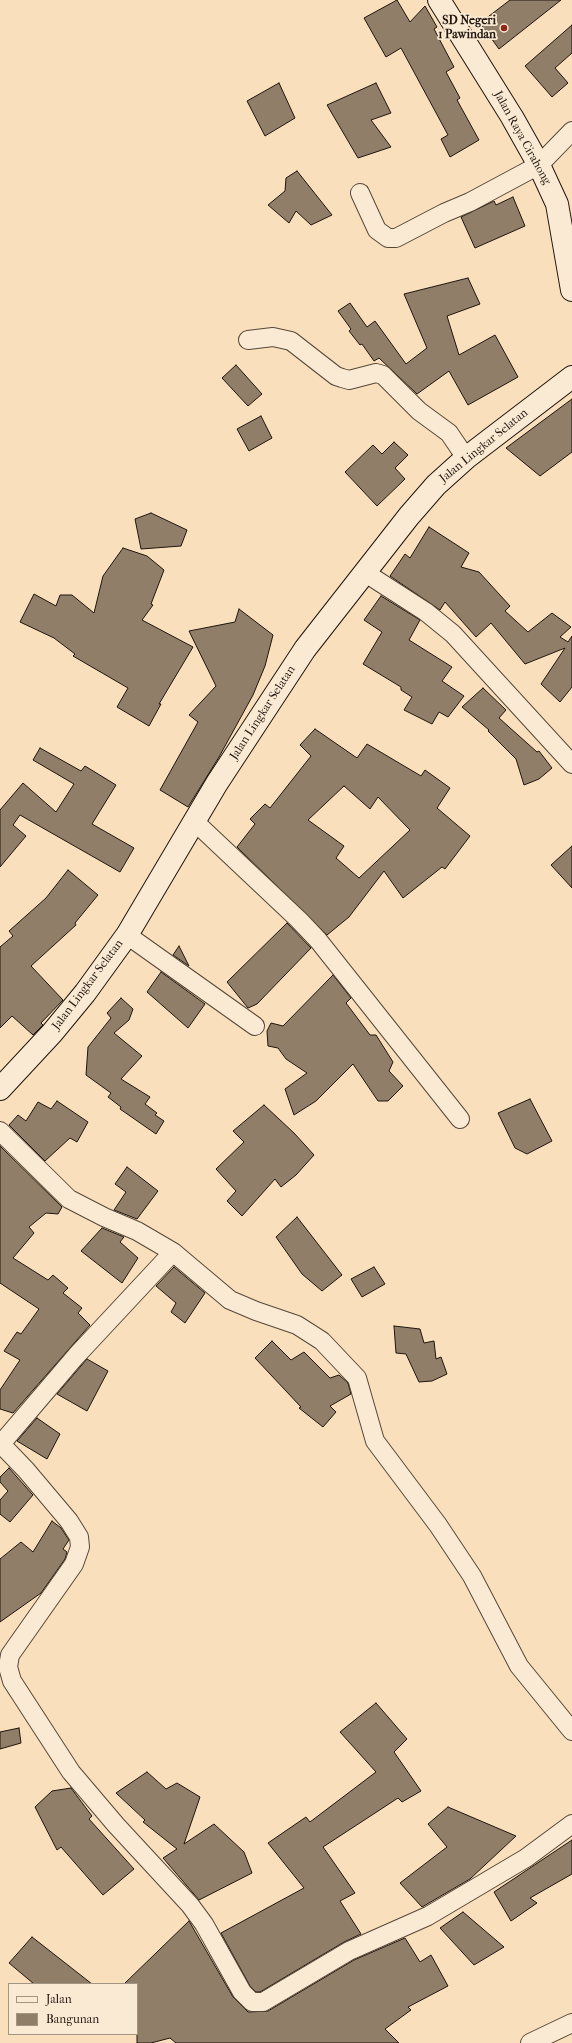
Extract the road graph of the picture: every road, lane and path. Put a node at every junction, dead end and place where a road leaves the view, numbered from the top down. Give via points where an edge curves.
1 (439, 0) edge
2 (572, 131) edge
3 (539, 165) junction
4 (360, 193) dead end
5 (572, 290) edge
6 (248, 340) dead end
7 (572, 377) edge
8 (466, 458) junction
9 (364, 572) junction
10 (572, 764) edge
11 (194, 821) junction
12 (127, 935) junction
13 (255, 1026) dead end
14 (0, 1089) edge
15 (460, 1119) dead end
16 (0, 1131) edge
17 (173, 1252) junction
18 (0, 1443) edge
19 (572, 1731) edge
20 (572, 1824) edge
21 (572, 2023) edge
22 (530, 2043) edge

1 - 3 street, Jalan Raya Cirahong
2 - 3 street
3 - 4 street via 396,238 388,238 377,230
3 - 5 street, Jalan Raya Cirahong via 557,204
6 - 8 street via 273,337 291,341 336,376 349,380 371,373 383,374 419,411 449,433
7 - 8 street, Jalan Lingkar Selatan
8 - 9 street, Jalan Lingkar Selatan via 436,485
9 - 10 street via 426,612 453,634
9 - 11 street, Jalan Lingkar Selatan via 305,649
11 - 12 street, Jalan Lingkar Selatan
11 - 15 street via 313,935
12 - 13 street
12 - 14 street, Jalan Lingkar Selatan via 71,1010
16 - 17 street via 69,1200 137,1231
17 - 18 street via 76,1356
17 - 19 street via 230,1300 297,1325 322,1341 357,1378 375,1441 438,1525 472,1576 519,1666
18 - 20 street via 69,1521 79,1537 80,1547 74,1564 10,1655 8,1667 12,1681 71,1772 190,1905 204,1924 242,1992 252,2002 263,2002 349,1951 428,1916 526,1858
21 - 22 street

